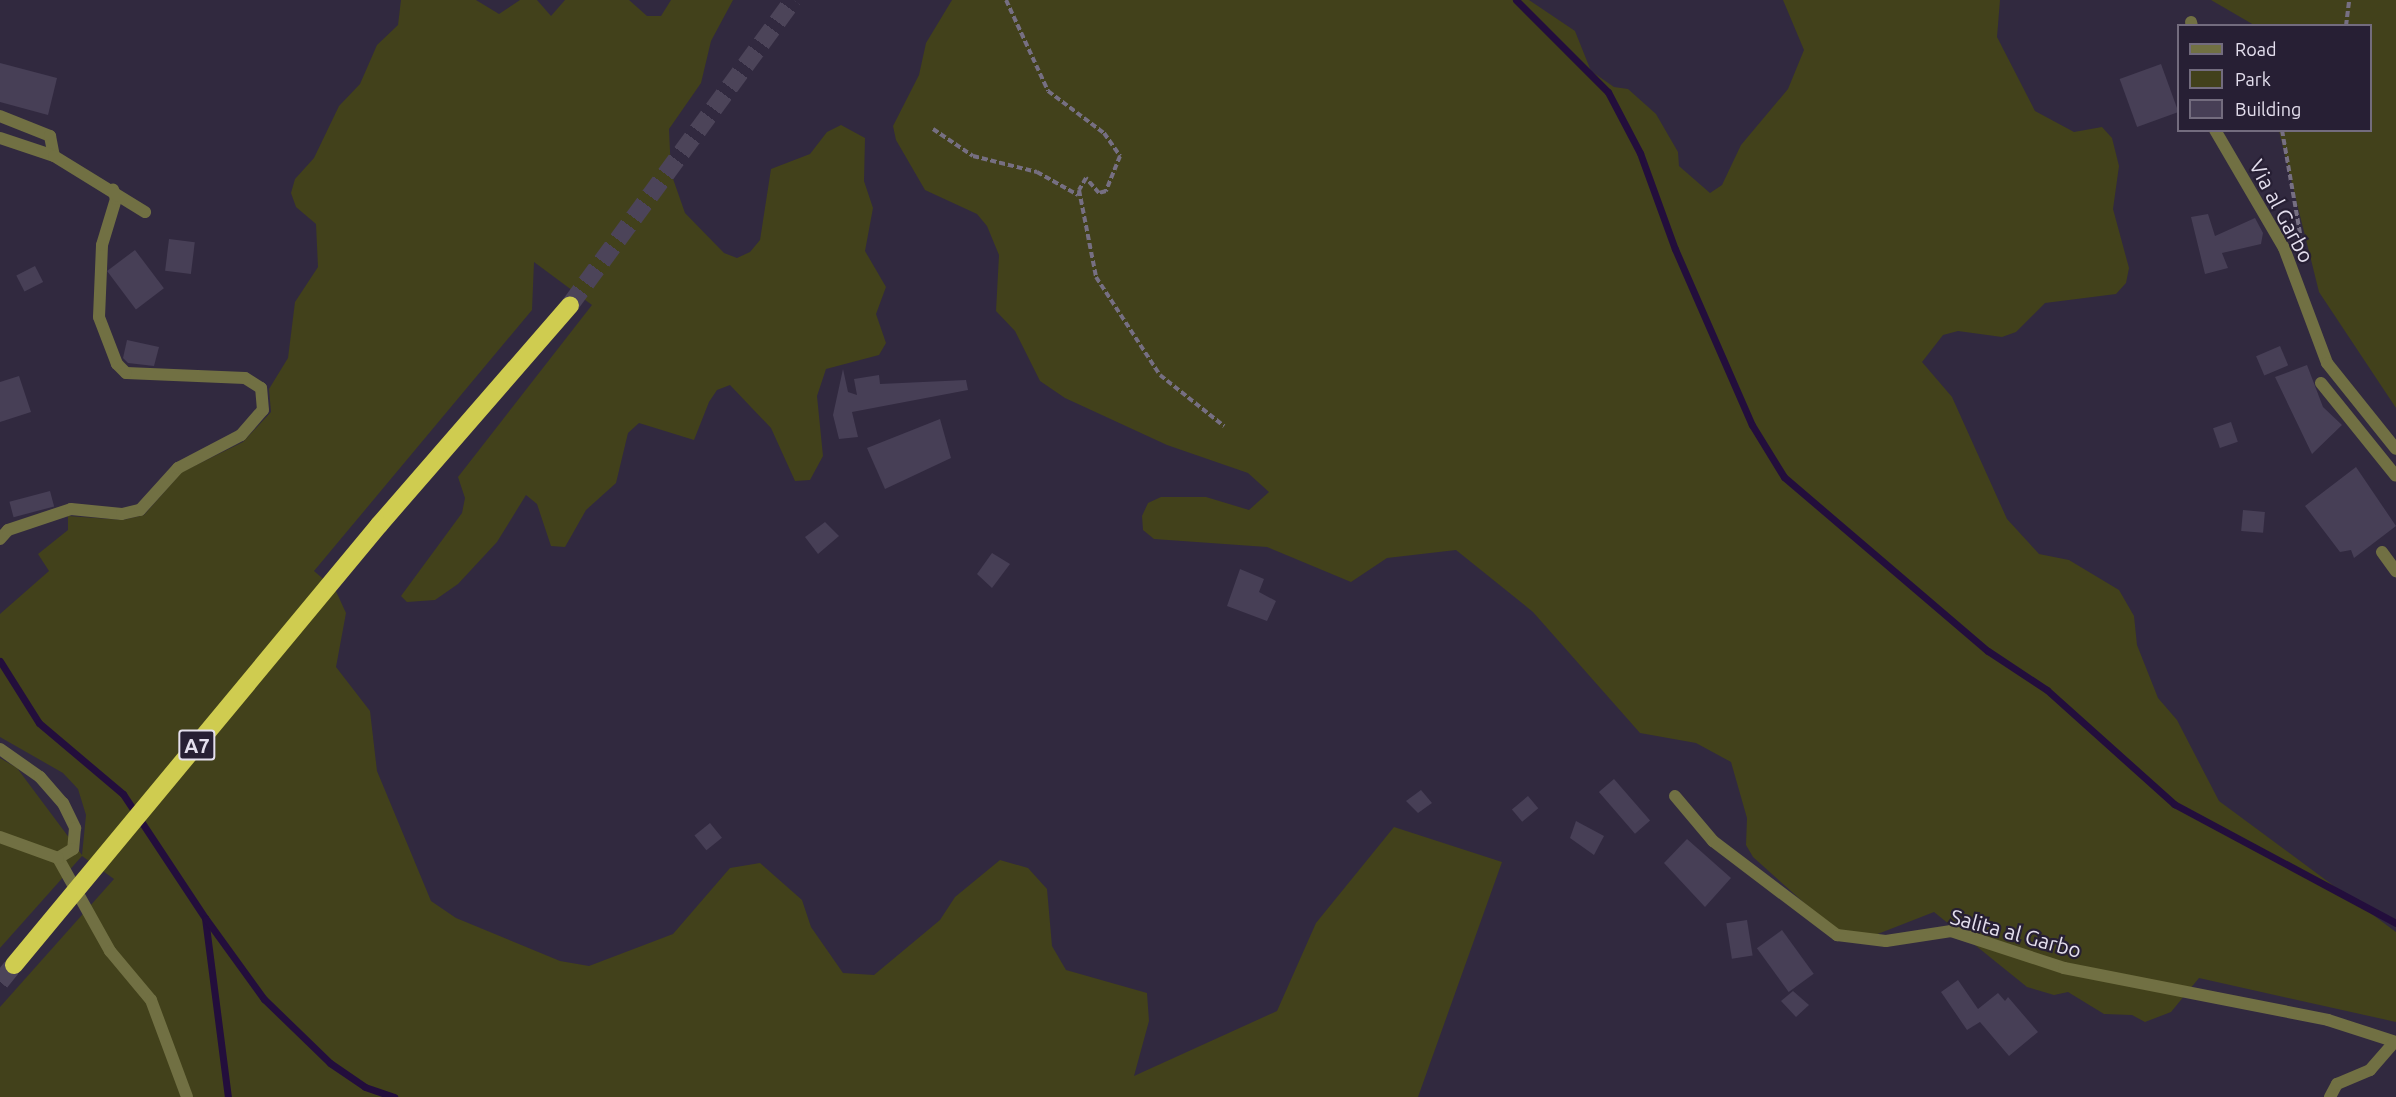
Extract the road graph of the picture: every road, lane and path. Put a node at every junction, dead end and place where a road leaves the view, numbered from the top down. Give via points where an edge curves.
1 (1006, 0) edge
2 (2349, 0) edge
3 (2346, 24) edge
4 (0, 116) edge
5 (933, 129) dead end
6 (2216, 132) edge
7 (2282, 132) edge
8 (0, 138) edge
9 (54, 156) junction
10 (113, 189) junction
11 (1078, 195) junction
12 (145, 212) dead end
13 (2305, 254) dead end
14 (570, 305) tunnel mouth
15 (2321, 383) dead end
16 (1224, 426) dead end
17 (2396, 449) edge
18 (2396, 476) edge
19 (0, 539) edge
20 (2382, 552) dead end
21 (2396, 571) edge
22 (0, 749) edge
23 (1675, 796) dead end
24 (0, 837) edge
25 (58, 858) junction
26 (14, 966) tunnel mouth
27 (2395, 1042) edge
28 (187, 1097) edge
29 (2330, 1097) edge

1 - 11 path via 1048,91 1104,133 1120,156 1104,193 1085,180
2 - 3 path
4 - 9 street via 50,136
5 - 11 path via 973,156 1037,172
6 - 17 street, Via al Garbo via 2284,248 2328,363
7 - 13 path, Via al Garbo via 2286,174
8 - 9 street
9 - 10 street
10 - 12 street
10 - 19 street via 116,200 102,245 99,317 117,364 126,373 244,378 261,388 263,410 241,435 178,468 140,510 122,514 71,509 8,530
11 - 16 path via 1089,259 1122,323 1160,375
14 - 26 highway, A7, bridge via 380,525
15 - 18 street
20 - 21 street
22 - 25 street via 19,758 63,803 75,828 73,849
23 - 27 street, Salita al Garbo via 1713,841 1837,935 1886,941 1951,931 2064,968 2328,1020
24 - 25 street
25 - 28 street via 110,951 151,1000
27 - 29 street, Salita al Garbo via 2370,1070 2337,1084

